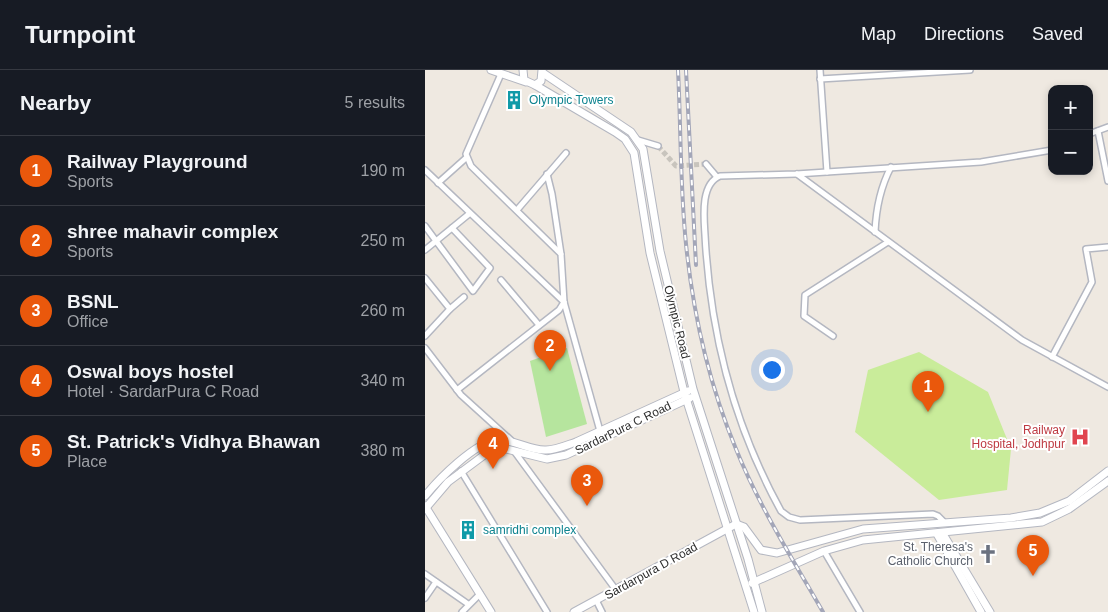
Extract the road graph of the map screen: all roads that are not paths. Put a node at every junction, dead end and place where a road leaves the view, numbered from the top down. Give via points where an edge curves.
1 (491, 70) edge
2 (820, 70) edge
3 (970, 70) edge
4 (521, 71) edge
5 (543, 72) edge
6 (501, 74) junction
7 (820, 79) junction
8 (527, 82) junction
9 (535, 84) junction
10 (1108, 127) edge
11 (1098, 131) junction
12 (1093, 133) edge
13 (638, 140) junction
14 (658, 146) tunnel mouth
15 (1048, 151) edge
16 (567, 153) dead end
17 (466, 158) junction
18 (706, 164) dead end
19 (891, 167) junction
20 (425, 170) edge
21 (827, 172) junction
22 (547, 174) junction
23 (796, 174) junction
24 (717, 177) junction
25 (1108, 181) edge
26 (438, 183) junction
27 (517, 210) junction
28 (469, 214) junction
29 (425, 226) edge
30 (452, 228) junction
31 (875, 232) junction
32 (436, 241) junction
33 (888, 242) junction
34 (1108, 247) edge
35 (425, 250) edge
36 (561, 254) junction
37 (425, 278) edge
38 (501, 280) dead end
39 (464, 297) dead end
40 (564, 302) junction
41 (450, 309) junction
42 (539, 325) junction
43 (425, 336) edge
44 (833, 336) dead end
45 (425, 348) edge
46 (1052, 357) junction
47 (1108, 387) edge
48 (457, 390) junction
49 (695, 393) junction
50 (685, 395) junction
51 (600, 431) junction
52 (515, 448) junction
53 (461, 471) junction
54 (1108, 471) edge
55 (1108, 482) edge
56 (425, 496) edge
57 (425, 507) edge
58 (954, 522) junction
59 (945, 523) junction
60 (736, 524) junction
61 (727, 528) junction
62 (954, 532) junction
63 (940, 534) junction
64 (824, 551) junction
65 (425, 574) edge
66 (436, 582) junction
67 (755, 582) junction
68 (746, 585) junction
69 (616, 590) junction
70 (480, 594) junction
71 (425, 598) edge
72 (596, 600) junction
73 (468, 604) junction
74 (462, 612) edge
75 (491, 612) edge
76 (547, 612) edge
77 (574, 612) edge
78 (602, 612) edge
79 (754, 612) edge
80 (762, 612) edge
81 (860, 612) edge
82 (981, 612) edge
83 (990, 612) edge

1 - 6 street
2 - 7 street
3 - 7 street
4 - 8 street
5 - 9 street via 541,81
5 - 13 street, Olympic Road
6 - 8 street
6 - 17 street
7 - 21 street
8 - 9 street, Olympic Road
9 - 50 street, Olympic Road via 615,132 634,152 650,253
10 - 11 street
11 - 12 street
11 - 25 street
13 - 14 street
13 - 49 street, Olympic Road via 647,161 660,251
15 - 19 street via 981,162
16 - 22 street
17 - 26 street
17 - 27 street
18 - 24 street
19 - 21 street
19 - 31 street via 883,183
20 - 26 street
21 - 23 street
22 - 27 street
22 - 36 street
23 - 24 street
23 - 31 street
24 - 59 street via 703,205 714,323 739,416 781,511 800,520 933,514
26 - 28 street
27 - 36 street
28 - 30 street
28 - 40 street
29 - 32 street
30 - 32 street
30 - 32 street via 490,268 473,291
31 - 33 street
32 - 35 street
33 - 44 street via 805,295 804,316
33 - 46 street via 1022,340
34 - 46 street via 1087,249 1092,282
36 - 40 street
37 - 41 street
38 - 42 street
39 - 41 street
40 - 42 street via 559,310
40 - 51 street
41 - 43 street
42 - 48 street
45 - 48 street
46 - 47 street
48 - 52 street
49 - 50 street, SardarPura C Road
49 - 60 street, Olympic Road
50 - 51 street, SardarPura C Road
50 - 52 street, SardarPura C Road via 566,455 547,459
50 - 61 street, Olympic Road
51 - 52 street, SardarPura C Road via 546,450
52 - 53 street, SardarPura C Road via 491,450
52 - 56 street, SardarPura C Road via 499,440 480,447
52 - 69 street
53 - 57 street, SardarPura C Road
53 - 76 street
54 - 58 street via 1069,501 1041,513
55 - 62 street via 1084,500 1042,522
57 - 70 street
58 - 59 street
58 - 62 street
59 - 60 street via 863,530 777,553 761,550 744,527
60 - 61 street, Sardarpura D Road
60 - 67 street, Olympic Road
61 - 68 street, Olympic Road
61 - 69 street, Sardarpura D Road
62 - 63 street
63 - 64 street via 863,540
63 - 82 street
63 - 83 street
64 - 67 street
64 - 81 street
65 - 66 street
66 - 71 street
66 - 73 street
67 - 68 street
67 - 80 street, Olympic Road
68 - 79 street, Olympic Road
69 - 72 street, Sardarpura D Road
70 - 73 street
70 - 75 street
72 - 77 street, Sardarpura D Road
72 - 78 street
73 - 74 street

